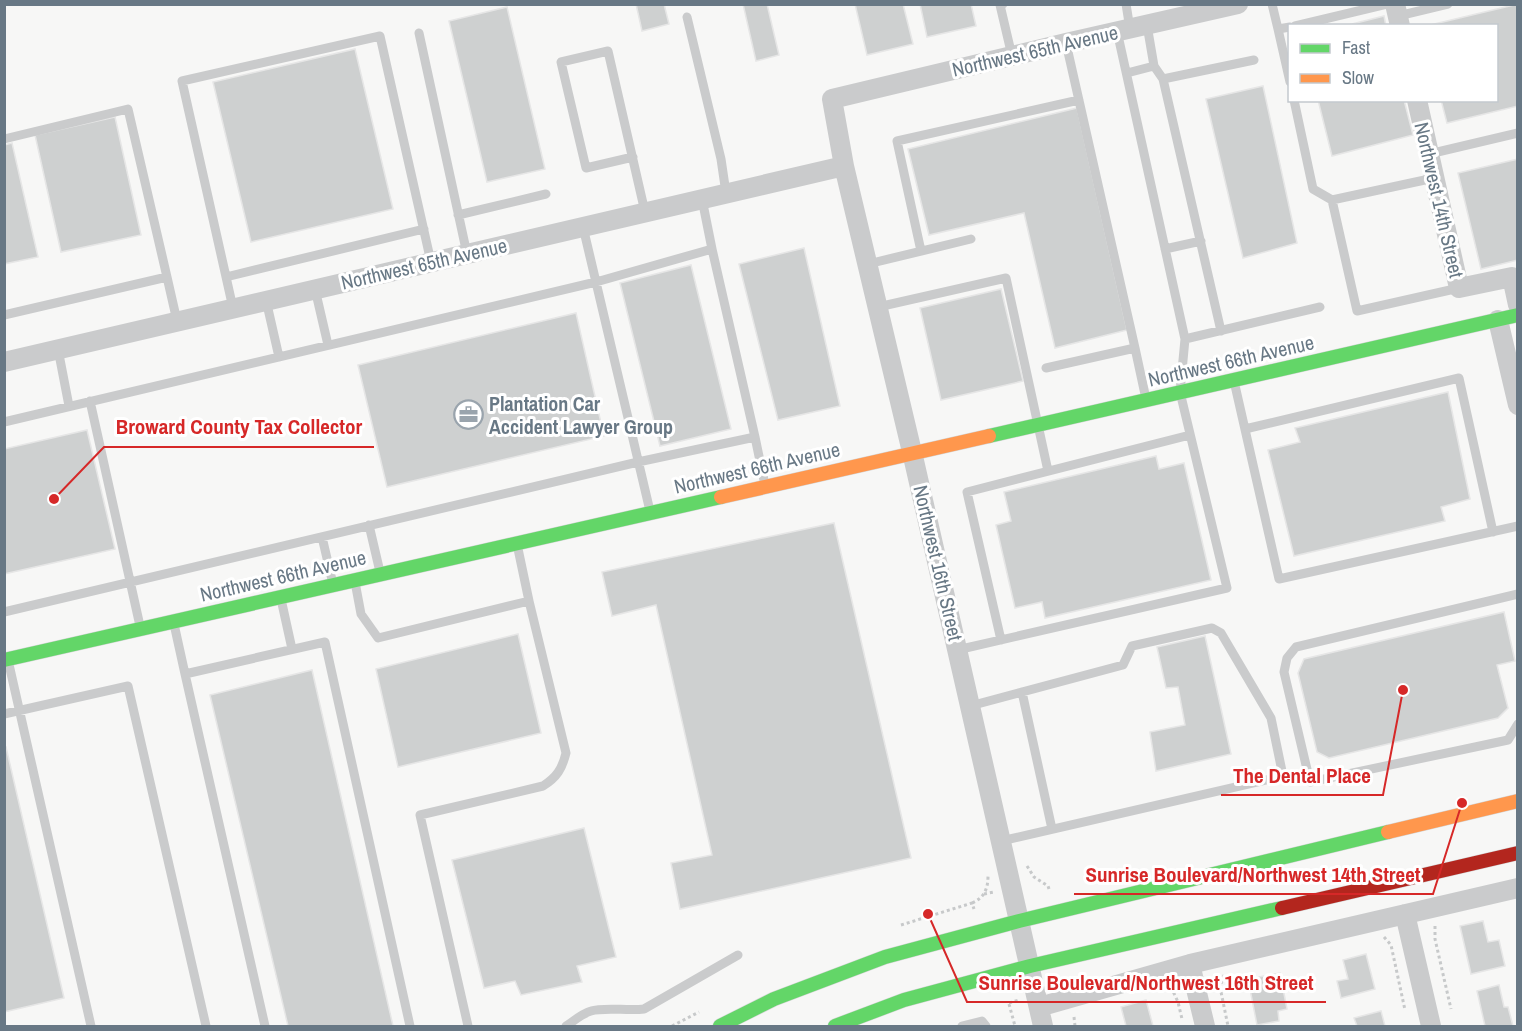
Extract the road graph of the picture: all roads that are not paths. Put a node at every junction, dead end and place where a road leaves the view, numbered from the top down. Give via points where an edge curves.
1 (1003, 4) edge
2 (1126, 4) edge
3 (1272, 4) edge
4 (1448, 4) edge
5 (1233, 5) edge
6 (1395, 13) edge
7 (687, 17) dead end
8 (1310, 24) edge
9 (1288, 27) edge
10 (1132, 28) junction
11 (1278, 29) junction
12 (419, 33) dead end
13 (1066, 43) junction
14 (1012, 56) junction
15 (1254, 60) dead end
16 (1154, 66) junction
17 (1126, 73) junction
18 (1288, 73) edge
19 (1163, 79) junction
20 (832, 99) joint
21 (1079, 100) junction
22 (1294, 102) edge
23 (1417, 102) edge
24 (1518, 133) edge
25 (4, 139) edge
26 (1429, 154) junction
27 (633, 157) junction
28 (844, 166) junction
29 (1434, 178) junction
30 (726, 193) junction
31 (546, 194) dead end
32 (702, 199) junction
33 (1332, 200) junction
34 (645, 212) junction
35 (458, 215) junction
36 (583, 227) junction
37 (424, 229) junction
38 (971, 239) dead end
39 (1201, 241) junction
40 (712, 249) junction
41 (1165, 249) junction
42 (921, 251) junction
43 (467, 254) junction
44 (431, 262) junction
45 (868, 264) junction
46 (226, 276) junction
47 (167, 277) junction
48 (1515, 277) edge
49 (596, 282) junction
50 (1459, 288) junction
51 (315, 289) junction
52 (266, 300) junction
53 (1518, 305) edge
54 (878, 307) junction
55 (233, 308) junction
56 (1320, 308) dead end
57 (4, 315) edge
58 (1508, 318) edge
59 (177, 321) junction
60 (1221, 331) junction
61 (1185, 339) junction
62 (328, 345) junction
63 (1135, 348) junction
64 (58, 349) junction
65 (279, 357) junction
66 (4, 362) edge
67 (1046, 368) dead end
68 (1234, 380) junction
69 (1180, 392) junction
70 (1146, 400) junction
71 (90, 401) junction
72 (1518, 405) edge
73 (69, 406) junction
74 (4, 422) edge
75 (1038, 424) junction
76 (1245, 429) junction
77 (1190, 435) junction
78 (754, 437) junction
79 (912, 452) junction
80 (638, 462) junction
81 (1048, 471) junction
82 (765, 486) junction
83 (650, 513) junction
84 (369, 525) junction
85 (1518, 526) edge
86 (1493, 532) junction
87 (322, 537) junction
88 (517, 543) junction
89 (381, 574) junction
90 (354, 580) junction
91 (131, 582) junction
92 (333, 585) junction
93 (1518, 594) edge
94 (281, 597) junction
95 (529, 601) junction
96 (4, 612) edge
97 (173, 621) junction
98 (141, 629) junction
99 (1001, 640) junction
100 (292, 649) junction
101 (957, 650) junction
102 (6, 659) edge
103 (185, 674) junction
104 (1022, 692) junction
105 (970, 706) junction
106 (19, 711) junction
107 (4, 714) edge
108 (1518, 724) edge
109 (1518, 801) edge
110 (1052, 829) junction
111 (1001, 841) junction
112 (1518, 853) edge
113 (1518, 888) edge
114 (1405, 914) junction
115 (1019, 921) junction
116 (738, 955) dead end
117 (1190, 964) junction
118 (1030, 966) junction
119 (1039, 1007) junction
120 (756, 1010) junction
121 (91, 1026) edge
122 (206, 1026) edge
123 (264, 1026) edge
124 (410, 1026) edge
125 (468, 1026) edge
126 (566, 1026) edge
127 (720, 1026) edge
128 (736, 1026) edge
129 (835, 1026) edge
130 (962, 1026) edge
131 (986, 1026) edge
132 (1043, 1026) edge
133 (1205, 1026) edge
134 (1431, 1026) edge

1 - 14 lane via 1000,5
2 - 10 lane
3 - 11 lane
4 - 6 lane
5 - 10 street, Northwest 65th Avenue
6 - 8 lane
7 - 30 lane
9 - 11 lane
10 - 13 street, Northwest 65th Avenue
10 - 16 lane
10 - 17 lane
11 - 18 lane
12 - 35 lane
13 - 14 street, Northwest 65th Avenue
13 - 21 lane
14 - 20 street, Northwest 65th Avenue
15 - 19 lane
16 - 17 lane
16 - 19 lane
17 - 41 lane
19 - 39 lane
20 - 28 street, Northwest 16th Street
21 - 42 lane via 897,141
21 - 63 lane
22 - 33 lane via 1313,189
23 - 26 street, Northwest 14th Street
24 - 26 lane
25 - 47 lane via 128,109
26 - 29 street, Northwest 14th Street
27 - 27 lane via 608,51 561,62 586,168
27 - 34 lane
28 - 30 street, Northwest 65th Avenue
28 - 45 street, Northwest 16th Street
29 - 33 lane
29 - 50 street, Northwest 14th Street
30 - 32 street, Northwest 65th Avenue
31 - 35 lane
32 - 34 street, Northwest 65th Avenue
32 - 40 lane
33 - 50 lane via 1357,311
34 - 36 street, Northwest 65th Avenue
35 - 43 lane
36 - 43 street, Northwest 65th Avenue
36 - 49 lane
37 - 44 lane
37 - 46 lane
37 - 46 lane via 380,36 182,81
38 - 42 lane
39 - 41 lane
39 - 60 lane
40 - 49 lane
40 - 78 lane
41 - 61 lane
42 - 45 lane
43 - 44 street, Northwest 65th Avenue
44 - 51 street, Northwest 65th Avenue
45 - 54 street, Northwest 16th Street
46 - 55 lane
47 - 57 lane
47 - 59 lane
48 - 50 street, Northwest 14th Street
48 - 53 street, Northwest 14th Street
49 - 62 lane
49 - 80 lane
51 - 52 street, Northwest 65th Avenue
51 - 62 lane
52 - 55 street, Northwest 65th Avenue
52 - 65 lane
54 - 75 lane via 1006,278
54 - 79 street, Northwest 16th Street
55 - 59 street, Northwest 65th Avenue
56 - 60 lane
58 - 68 main road, Northwest 66th Avenue
58 - 72 street
59 - 64 street, Northwest 65th Avenue
60 - 61 lane
61 - 69 lane
62 - 65 lane
63 - 67 lane
63 - 70 lane
64 - 66 street, Northwest 65th Avenue
64 - 73 lane
65 - 71 lane
68 - 69 main road, Northwest 66th Avenue
68 - 76 lane
69 - 70 main road, Northwest 66th Avenue
69 - 77 lane
70 - 75 main road, Northwest 66th Avenue
71 - 73 lane
71 - 91 lane
73 - 74 lane
75 - 79 main road, Northwest 66th Avenue
75 - 81 lane
76 - 86 lane via 1279,579
76 - 86 lane via 1459,378
77 - 81 lane
77 - 99 lane via 1227,588
78 - 80 lane
78 - 82 lane
79 - 82 main road, Northwest 66th Avenue
79 - 101 street, Northwest 16th Street
80 - 83 lane
80 - 84 lane
81 - 99 lane via 967,492
82 - 83 main road, Northwest 66th Avenue
83 - 88 main road, Northwest 66th Avenue
84 - 87 lane
84 - 89 lane
85 - 86 lane
87 - 91 lane
87 - 92 lane
88 - 89 main road, Northwest 66th Avenue
88 - 95 lane
89 - 90 main road, Northwest 66th Avenue
90 - 92 main road, Northwest 66th Avenue
90 - 95 lane via 362,614 378,638
91 - 96 lane
91 - 98 lane
92 - 94 main road, Northwest 66th Avenue
93 - 108 lane via 1296,647 1287,658 1284,672 1310,782 1508,740
94 - 97 main road, Northwest 66th Avenue
94 - 100 lane
95 - 125 lane via 566,753 562,767 543,786 420,815
97 - 98 main road, Northwest 66th Avenue
97 - 103 lane
98 - 102 main road, Northwest 66th Avenue
99 - 101 lane
100 - 103 lane
100 - 124 lane via 325,642
101 - 105 street, Northwest 16th Street
102 - 106 lane
103 - 123 lane
104 - 105 lane
104 - 110 lane
104 - 110 lane via 1123,665 1132,646 1212,628 1221,633 1274,729 1283,776
105 - 111 street, Northwest 16th Street
106 - 107 lane
106 - 121 lane
106 - 122 lane via 128,686
109 - 115 main road
110 - 111 lane
111 - 115 street, Northwest 16th Street
112 - 118 main road
113 - 114 street
114 - 117 street
114 - 134 street
115 - 118 street, Northwest 16th Street
115 - 120 main road via 885,957 774,999
116 - 126 lane via 644,1009 593,1010
117 - 119 street
117 - 133 street
118 - 119 street, Northwest 16th Street
118 - 129 main road via 904,1000
119 - 132 street, Northwest 16th Street
120 - 127 main road
120 - 128 main road
130 - 131 lane via 982,1022

